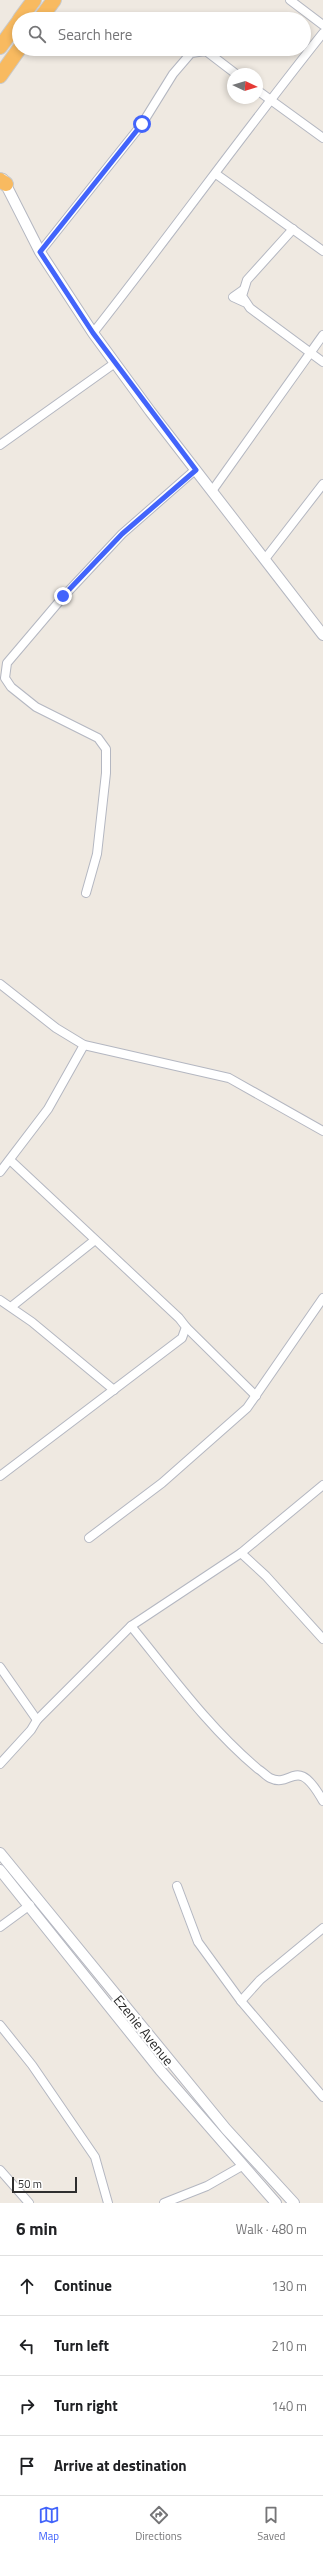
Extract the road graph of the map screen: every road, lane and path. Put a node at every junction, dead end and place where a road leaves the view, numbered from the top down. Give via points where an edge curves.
1 (34, 0) edge
2 (54, 0) edge
3 (290, 0) edge
4 (26, 12) edge
5 (45, 12) edge
6 (306, 12) edge
7 (311, 16) edge
8 (323, 25) edge
9 (12, 31) edge
10 (323, 33) edge
11 (0, 47) edge
12 (311, 48) edge
13 (14, 56) edge
14 (189, 56) edge
15 (213, 56) edge
16 (305, 56) edge
17 (228, 68) edge
18 (0, 76) edge
19 (263, 95) edge
20 (270, 100) junction
21 (323, 138) edge
22 (216, 174) junction
23 (2, 180) edge
24 (293, 229) junction
25 (323, 251) edge
26 (40, 252) junction
27 (93, 333) junction
28 (323, 335) edge
29 (310, 352) junction
30 (323, 362) edge
31 (115, 363) junction
32 (0, 445) edge
33 (196, 470) junction
34 (323, 484) edge
35 (212, 491) junction
36 (265, 559) junction
37 (322, 632) edge
38 (86, 893) dead end
39 (0, 984) edge
40 (84, 1045) junction
41 (323, 1131) edge
42 (10, 1160) junction
43 (0, 1172) edge
44 (95, 1240) junction
45 (323, 1298) edge
46 (0, 1300) edge
47 (11, 1307) junction
48 (186, 1327) junction
49 (114, 1390) junction
50 (256, 1396) junction
51 (0, 1476) edge
52 (323, 1485) edge
53 (89, 1538) dead end
54 (241, 1553) junction
55 (131, 1626) junction
56 (323, 1640) edge
57 (0, 1667) edge
58 (37, 1720) junction
59 (0, 1764) edge
60 (323, 1801) edge
61 (0, 1853) edge
62 (0, 1870) edge
63 (177, 1886) dead end
64 (30, 1905) junction
65 (0, 1927) edge
66 (323, 1928) edge
67 (80, 1951) junction
68 (71, 1958) junction
69 (242, 2001) junction
70 (0, 2025) edge
71 (194, 2091) junction
72 (323, 2097) edge
73 (185, 2099) junction
74 (242, 2166) junction
75 (0, 2170) edge
76 (29, 2203) edge
77 (108, 2203) edge
78 (164, 2203) edge
79 (276, 2203) edge
80 (294, 2203) edge

1 - 4 highway
2 - 5 highway
3 - 6 street
7 - 8 street
9 - 11 highway
10 - 12 street
13 - 18 highway
14 - 26 street via 173,74 142,124
15 - 17 street
16 - 20 street
19 - 20 street
20 - 21 street
20 - 22 street
22 - 24 street
22 - 27 street via 170,237
23 - 26 street
24 - 25 street
24 - 29 street via 247,280 243,290 244,302
26 - 27 street
27 - 31 street
28 - 29 street
29 - 30 street
29 - 35 street
31 - 32 street
31 - 33 street
33 - 35 street
33 - 38 street via 122,534 63,596 7,663 5,670 5,678 11,687 31,703 98,738 106,749 97,854
34 - 36 street
35 - 36 street
36 - 37 street
39 - 40 street via 56,1028
40 - 41 street via 228,1078
40 - 42 street via 48,1108
42 - 43 street
42 - 44 street
44 - 47 street
44 - 48 street
45 - 50 street
46 - 47 street
47 - 49 street
48 - 49 street via 182,1338
48 - 50 street
49 - 51 street
50 - 53 street via 230,1425 192,1458
52 - 54 street
54 - 55 street
54 - 56 street via 266,1576
55 - 58 street
55 - 60 street via 214,1727 245,1758 270,1778 278,1780 294,1774 308,1778
57 - 58 street
58 - 59 street
61 - 67 street, Ezenie Avenue
62 - 64 street, Ezenie Avenue
63 - 69 street via 198,1942
64 - 65 street
64 - 68 street, Ezenie Avenue
66 - 69 street via 260,1980
67 - 68 street
67 - 71 street, Ezenie Avenue
68 - 73 street, Ezenie Avenue
69 - 72 street
70 - 77 street via 32,2064 95,2157
71 - 73 street
71 - 80 street, Ezenie Avenue
73 - 74 street, Ezenie Avenue
74 - 78 street via 208,2186
74 - 79 street, Ezenie Avenue
75 - 76 street

